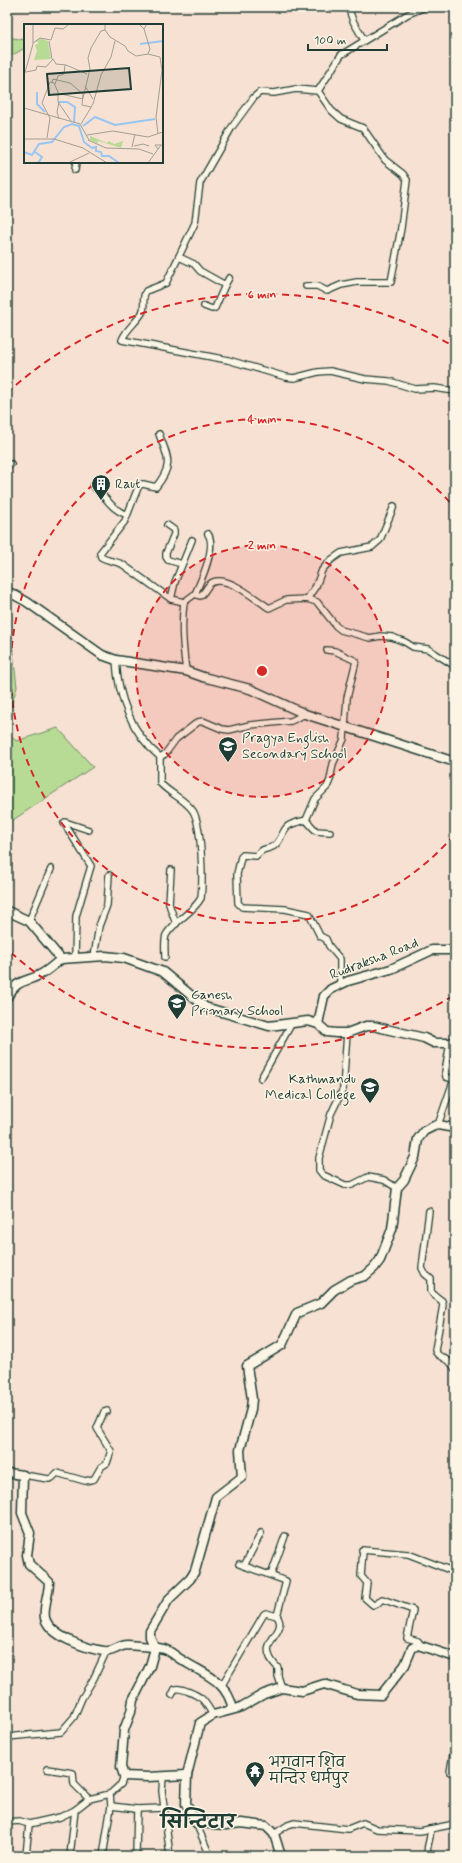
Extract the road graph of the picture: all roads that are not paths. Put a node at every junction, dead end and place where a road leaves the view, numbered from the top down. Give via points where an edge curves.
1 (348, 7) edge
2 (425, 7) edge
3 (364, 40) junction
4 (318, 91) junction
5 (76, 163) edge
6 (75, 170) dead end
7 (179, 257) junction
8 (229, 278) dead end
9 (225, 285) junction
10 (306, 286) dead end
11 (204, 306) dead end
12 (455, 391) edge
13 (159, 434) dead end
14 (93, 486) dead end
15 (394, 506) dead end
16 (127, 515) junction
17 (167, 525) dead end
18 (208, 534) dead end
19 (192, 540) dead end
20 (182, 564) junction
21 (7, 591) edge
22 (195, 594) junction
23 (171, 599) junction
24 (307, 599) junction
25 (184, 602) junction
26 (327, 650) dead end
27 (116, 660) junction
28 (455, 666) edge
29 (186, 671) junction
30 (305, 714) junction
31 (344, 725) junction
32 (160, 757) junction
33 (455, 762) edge
34 (306, 820) junction
35 (89, 830) dead end
36 (330, 832) dead end
37 (51, 869) dead end
38 (171, 870) dead end
39 (109, 875) dead end
40 (7, 911) edge
41 (29, 921) junction
42 (176, 924) junction
43 (455, 950) edge
44 (94, 957) junction
45 (165, 957) dead end
46 (75, 958) junction
47 (61, 959) junction
48 (340, 986) junction
49 (7, 997) edge
50 (292, 1023) junction
51 (318, 1024) junction
52 (347, 1033) junction
53 (453, 1042) edge
54 (261, 1078) dead end
55 (438, 1125) junction
56 (455, 1128) edge
57 (397, 1188) junction
58 (429, 1211) dead end
59 (455, 1369) edge
60 (107, 1411) dead end
61 (7, 1473) edge
62 (23, 1475) junction
63 (260, 1533) dead end
64 (284, 1536) dead end
65 (455, 1572) edge
66 (272, 1575) junction
67 (277, 1616) junction
68 (420, 1644) junction
69 (159, 1648) junction
70 (106, 1652) junction
71 (455, 1657) edge
72 (222, 1686) junction
73 (282, 1688) junction
74 (172, 1694) dead end
75 (233, 1709) junction
76 (213, 1715) junction
77 (7, 1737) edge
78 (455, 1743) edge
79 (47, 1769) dead end
80 (450, 1772) dead end
81 (187, 1775) junction
82 (124, 1776) junction
83 (163, 1776) junction
84 (110, 1794) junction
85 (89, 1799) junction
86 (111, 1806) junction
87 (164, 1808) junction
88 (138, 1809) junction
89 (75, 1810) junction
90 (7, 1822) edge
91 (196, 1823) junction
92 (29, 1824) junction
93 (455, 1824) edge
94 (430, 1829) junction
95 (274, 1834) junction
96 (26, 1856) edge
97 (70, 1856) edge
98 (103, 1856) edge
99 (136, 1856) edge
100 (170, 1856) edge
101 (210, 1856) edge
102 (281, 1856) edge
103 (428, 1856) edge

1 - 3 street
2 - 3 street
3 - 4 street via 341,55
4 - 7 street via 296,89 274,93 260,92 254,97 232,127 200,183 196,224
4 - 10 street via 335,114 346,122 363,128 385,160 407,180 391,282 357,282 327,291 316,286
5 - 6 street
7 - 9 street
7 - 12 street via 166,283 144,294 142,312 122,340 228,360 286,377 330,372 389,381 415,389
8 - 9 street
9 - 11 street via 215,308
13 - 16 street via 167,455 166,475 156,487 139,485
14 - 16 street via 102,493 115,511
15 - 24 street via 380,540 372,547 341,553 331,560 322,570 316,586
16 - 23 street via 100,557 122,564
17 - 20 street via 174,530 174,534 166,557
18 - 22 street via 211,538 210,554
19 - 20 street
20 - 23 street
21 - 27 street via 27,602 102,655
22 - 24 street via 200,596 205,593 209,584 214,582 233,584 269,608 286,600
22 - 25 street
23 - 25 street
24 - 28 street via 317,602 341,630 370,638 392,637 413,647 428,649
25 - 29 street via 182,640
26 - 31 street via 356,661 347,698
27 - 29 street
27 - 32 street via 123,701 131,722 150,749
29 - 30 street via 250,689
30 - 31 street
30 - 32 street via 291,721 250,725 230,730 203,721 198,722 176,739
31 - 33 street
31 - 34 street via 344,739 333,764 330,780 316,799
32 - 42 street via 160,783 194,812 201,850 201,898
34 - 36 street via 316,831
34 - 48 street via 289,825 282,838 272,847 263,849 256,856 241,857 237,874 238,903 242,907 285,909 309,914 320,936 326,939 340,959
35 - 46 street via 64,823 91,866 76,916
37 - 41 street
38 - 42 street via 170,904
39 - 44 street via 106,905 99,926
40 - 41 street
41 - 47 street
42 - 45 street via 166,934
43 - 48 street, Rudraksha Road via 432,950 405,963 348,981
44 - 46 street
44 - 50 street via 124,958 163,972 205,1008 268,1026
46 - 47 street
47 - 49 street via 43,973 20,982
48 - 51 street, Rudraksha Road via 331,989 324,996
50 - 51 street via 308,1021
50 - 54 street
51 - 52 street via 327,1032
52 - 53 street via 373,1026 424,1038 434,1043
52 - 57 street via 343,1089 331,1114 319,1158 319,1170 323,1175 345,1185 352,1185 368,1177 384,1180
53 - 55 street via 445,1072 446,1077 454,1080
55 - 56 street
55 - 57 street via 424,1131 418,1139 415,1157 404,1180
57 - 69 street via 392,1229 380,1260 374,1268 366,1276 351,1280 334,1290 321,1303 297,1314 282,1345 247,1366 252,1399 240,1450 242,1477 216,1497 195,1571 169,1599 152,1626 150,1637
58 - 59 street via 422,1268 424,1274 431,1279 433,1294 440,1298 443,1305 435,1350 436,1354 450,1360
60 - 62 street via 104,1412 97,1428 111,1451 110,1457 94,1479 85,1481 57,1473 49,1479
61 - 62 street
62 - 70 street via 22,1513 30,1532 27,1555 29,1564 49,1582 45,1611 48,1625 74,1643
63 - 66 street via 241,1565
64 - 66 street
65 - 68 street via 408,1554 363,1550 361,1576 367,1583 365,1598 373,1605 382,1599 413,1610 407,1638
66 - 67 street via 286,1581
67 - 72 street via 264,1614
67 - 73 street via 280,1619 280,1626 268,1653 274,1666 278,1668
68 - 71 street
68 - 73 street via 412,1648 405,1665 381,1695 357,1694 324,1684 302,1691
69 - 70 street via 125,1645
69 - 72 street via 211,1675
69 - 82 street via 133,1700 124,1730 121,1767
70 - 77 street via 74,1717 61,1732
72 - 75 street via 231,1700
73 - 75 street
74 - 76 street via 178,1688 203,1699
75 - 76 street
76 - 81 street via 200,1723
78 - 80 street
79 - 85 street via 73,1773 74,1784
81 - 83 street
81 - 91 street via 186,1804
82 - 83 street
82 - 84 street
83 - 87 street
84 - 85 street
84 - 86 street
85 - 89 street
86 - 88 street
86 - 98 street
87 - 88 street
87 - 100 street
88 - 99 street
89 - 92 street via 60,1817
89 - 97 street
90 - 92 street via 20,1821
91 - 95 street via 266,1826
91 - 101 street
92 - 96 street
93 - 94 street
94 - 95 street via 377,1829 363,1824 348,1829 294,1823
94 - 103 street
95 - 102 street

